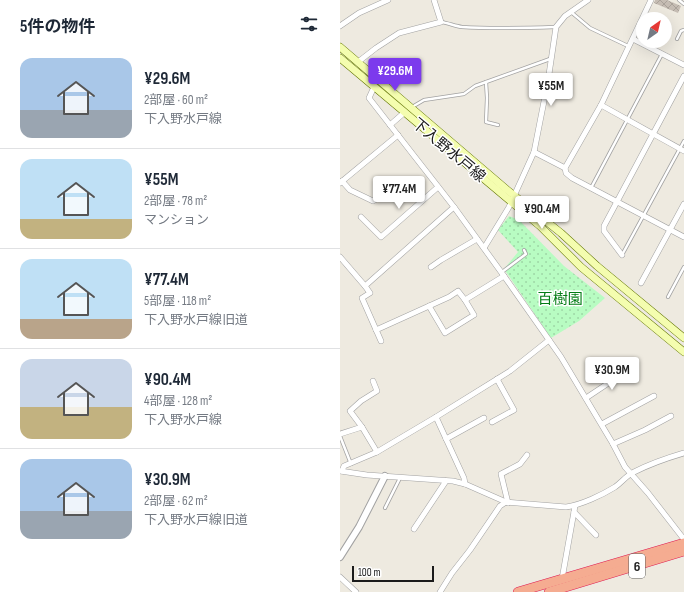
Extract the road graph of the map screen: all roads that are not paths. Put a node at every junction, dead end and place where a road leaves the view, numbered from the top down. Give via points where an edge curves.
1 (388, 0) edge
2 (434, 0) edge
3 (588, 0) edge
4 (651, 0) edge
5 (679, 0) edge
6 (684, 4) edge
7 (570, 12) junction
8 (441, 22) junction
9 (340, 26) edge
10 (556, 27) junction
11 (684, 30) edge
12 (633, 39) junction
13 (677, 39) dead end
14 (340, 47) edge
15 (629, 47) junction
16 (662, 54) junction
17 (340, 58) edge
18 (550, 59) junction
19 (358, 62) junction
20 (684, 65) edge
21 (684, 76) edge
22 (486, 82) junction
23 (374, 87) junction
24 (601, 105) junction
25 (408, 110) junction
26 (628, 120) junction
27 (390, 125) junction
28 (498, 125) dead end
29 (654, 134) junction
30 (398, 135) junction
31 (684, 141) edge
32 (682, 150) edge
33 (534, 152) junction
34 (565, 168) junction
35 (341, 182) edge
36 (438, 187) junction
37 (591, 188) junction
38 (385, 194) dead end
39 (513, 199) junction
40 (618, 202) junction
41 (684, 204) edge
42 (454, 207) junction
43 (643, 216) junction
44 (361, 217) dead end
45 (670, 230) junction
46 (684, 237) edge
47 (477, 239) junction
48 (484, 248) junction
49 (524, 250) dead end
50 (622, 255) joint
51 (340, 257) edge
52 (431, 267) dead end
53 (684, 267) edge
54 (503, 274) junction
55 (641, 282) dead end
56 (365, 286) junction
57 (668, 297) dead end
58 (465, 300) junction
59 (429, 306) junction
60 (376, 330) junction
61 (684, 338) edge
62 (549, 340) junction
63 (381, 342) dead end
64 (684, 352) edge
65 (628, 370) dead end
66 (497, 379) junction
67 (373, 381) dead end
68 (654, 396) dead end
69 (586, 398) junction
70 (671, 416) dead end
71 (436, 417) junction
72 (484, 418) dead end
73 (492, 422) dead end
74 (602, 424) junction
75 (362, 427) junction
76 (340, 435) edge
77 (446, 439) junction
78 (614, 444) junction
79 (377, 452) junction
80 (684, 453) edge
81 (527, 455) dead end
82 (351, 464) junction
83 (341, 471) edge
84 (631, 474) junction
85 (385, 476) junction
86 (400, 477) junction
87 (446, 481) junction
88 (465, 484) junction
89 (507, 502) junction
90 (575, 506) junction
91 (385, 508) dead end
92 (574, 512) junction
93 (414, 529) dead end
94 (596, 535) dead end
95 (684, 538) edge
96 (684, 543) edge
97 (684, 551) edge
98 (340, 556) edge
99 (340, 577) edge
100 (561, 587) edge
101 (356, 592) edge
102 (440, 592) edge
103 (518, 592) edge
104 (549, 592) edge

1 - 9 street via 359,13
2 - 8 street
3 - 7 street
4 - 12 street
5 - 6 lane
7 - 10 street
7 - 15 lane via 605,36
8 - 10 lane via 479,28
8 - 19 street via 399,34
10 - 18 street
11 - 13 lane
12 - 15 street
12 - 16 street
14 - 19 main road, 下入野水戸線
15 - 24 street
16 - 20 street
16 - 26 lane
17 - 23 main road, 下入野水戸線
18 - 22 lane
18 - 33 street
19 - 25 main road, 下入野水戸線
21 - 29 street
22 - 25 lane via 464,94 424,100
22 - 28 lane via 486,122
23 - 25 main road, 下入野水戸線
23 - 27 street via 369,98
24 - 26 street
24 - 34 street
25 - 27 street
25 - 39 main road, 下入野水戸線
26 - 29 street
26 - 37 lane
27 - 30 street
29 - 32 street
29 - 40 street
30 - 35 street
30 - 36 street
31 - 32 lane
32 - 43 lane
33 - 34 street
33 - 39 street
34 - 37 street via 566,173 572,178
35 - 38 street via 350,190 373,201
36 - 42 street
36 - 44 street via 381,237
37 - 40 street
39 - 48 street
39 - 61 main road, 下入野水戸線 via 561,233
39 - 64 main road, 下入野水戸線 via 581,267
40 - 43 street
40 - 50 street via 604,226 604,231
41 - 45 street
42 - 47 street
42 - 56 street
43 - 45 street
43 - 50 lane
45 - 46 street
45 - 55 street
47 - 48 street
47 - 52 street
48 - 54 street
49 - 54 lane via 526,254
51 - 56 street
53 - 57 lane
54 - 58 street
54 - 62 street
56 - 60 street via 370,293 362,298
58 - 59 street via 458,291
58 - 59 street via 474,315 445,333
59 - 60 street
60 - 63 street
62 - 66 street
62 - 69 street
65 - 69 street
66 - 71 street
66 - 73 street via 514,410
67 - 75 street via 377,391 361,400 350,411
68 - 74 street
69 - 74 street
70 - 78 street
71 - 77 street
71 - 79 street
72 - 77 street
74 - 78 street
75 - 76 street
75 - 79 street
76 - 82 lane
77 - 88 street
78 - 84 street
79 - 82 street
80 - 84 street via 658,461
81 - 89 street via 520,464 501,474
82 - 83 street via 344,466
83 - 85 street
84 - 90 street via 614,487
84 - 95 street
85 - 86 street
85 - 98 street via 359,527
86 - 87 street
86 - 91 lane
87 - 88 street
87 - 93 street
88 - 89 street
89 - 90 street
89 - 102 street via 500,506
90 - 92 street
92 - 94 street
92 - 100 street
96 - 100 highway, 6
97 - 100 highway, 6
99 - 101 street
100 - 103 highway, 6
100 - 104 highway, 6

